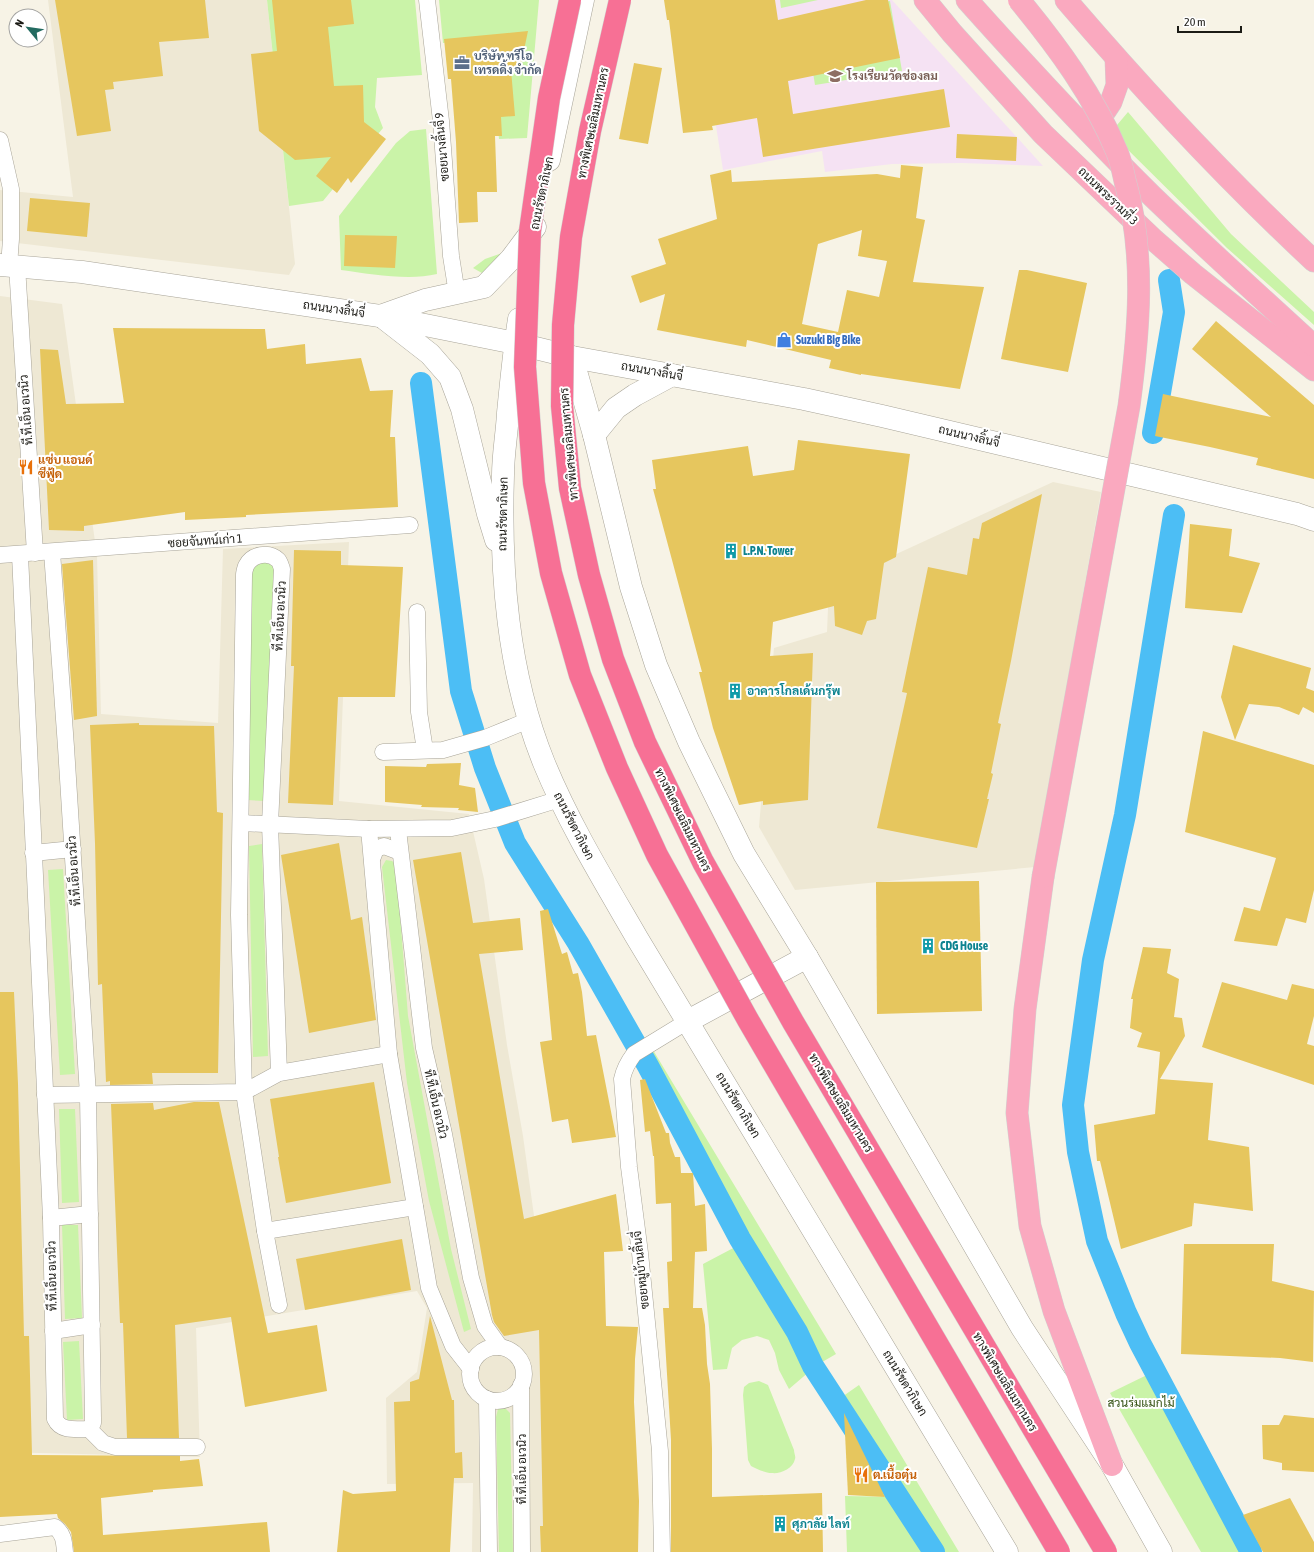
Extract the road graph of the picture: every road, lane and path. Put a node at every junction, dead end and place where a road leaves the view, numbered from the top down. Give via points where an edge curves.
1 (427, 0) edge
2 (570, 0) edge
3 (583, 0) edge
4 (620, 0) edge
5 (925, 0) edge
6 (968, 0) edge
7 (1019, 0) edge
8 (1066, 0) edge
9 (1116, 58) junction
10 (1076, 120) junction
11 (0, 140) edge
12 (534, 227) junction
13 (1314, 261) edge
14 (9, 266) edge
15 (457, 294) junction
16 (380, 316) junction
17 (515, 343) junction
18 (1314, 346) edge
19 (572, 358) junction
20 (1314, 370) edge
21 (672, 375) junction
22 (594, 435) junction
23 (1308, 514) edge
24 (410, 525) dead end
25 (52, 552) junction
26 (27, 554) junction
27 (0, 556) edge
28 (502, 558) junction
29 (417, 612) dead end
30 (529, 720) junction
31 (425, 750) junction
32 (383, 752) dead end
33 (560, 799) junction
34 (242, 823) junction
35 (270, 824) junction
36 (369, 829) junction
37 (398, 830) junction
38 (73, 849) junction
39 (400, 852) junction
40 (34, 853) junction
41 (372, 859) junction
42 (807, 957) junction
43 (688, 1021) junction
44 (389, 1054) junction
45 (279, 1073) junction
46 (244, 1092) junction
47 (88, 1094) junction
48 (45, 1095) junction
49 (415, 1207) junction
50 (90, 1214) junction
51 (51, 1218) junction
52 (265, 1231) junction
53 (278, 1304) dead end
54 (92, 1325) junction
55 (53, 1331) junction
56 (500, 1347) junction
57 (471, 1369) junction
58 (521, 1385) junction
59 (487, 1399) junction
60 (89, 1429) junction
61 (197, 1447) dead end
62 (1112, 1465) junction
63 (0, 1534) edge
64 (65, 1552) edge
65 (489, 1552) edge
66 (522, 1552) edge
67 (662, 1552) edge
68 (1007, 1552) edge
69 (1059, 1552) edge
70 (1106, 1552) edge
71 (1161, 1552) edge

1 - 15 street, ซอยนางลิ้นจี่ 9
2 - 69 highway, bridge via 549,98 530,231 524,367 534,483 551,573 580,675 617,768 657,855 752,1026
3 - 12 main road, ถนนรัชดาภิเษก
4 - 70 highway, ทางพิเศษเฉลิมมหานคร, bridge via 590,131 571,237 563,325 562,406 570,488 589,575 613,659 645,742 703,862 797,1028
5 - 20 main road, ถนนพระรามที่ 3 via 1043,134 1149,235 1193,274
6 - 10 main road
7 - 62 main road, bridge via 1070,68 1118,153 1132,204 1138,248 1137,349 1129,406 1043,877 1025,1009 1017,1113 1030,1226 1054,1311
8 - 9 main road
9 - 10 main road via 1117,86 1111,102 1099,117
9 - 13 main road via 1235,185
10 - 18 main road via 1152,196
11 - 14 street, ที.ที.เอ็น อเวนิว via 11,189
12 - 15 main road via 511,259 484,287
12 - 17 main road, ถนนรัชดาภิเษก
14 - 16 main road, ถนนนางลิ้นจี่ via 82,272
14 - 26 street, ที.ที.เอ็น อเวนิว
15 - 16 main road via 425,300
16 - 17 main road, ถนนนางลิ้นจี่
16 - 28 main road via 430,354 450,377 462,409 488,514
17 - 19 main road, ถนนนางลิ้นจี่
17 - 28 main road, ถนนรัชดาภิเษก via 503,473
19 - 21 main road, ถนนนางลิ้นจี่
19 - 22 main road
21 - 22 main road via 616,408
21 - 23 main road, ถนนนางลิ้นจี่ via 882,416
22 - 42 main road via 631,587 656,665 689,742 744,854
24 - 25 street, ซอยจันทน์เก่า 1
25 - 26 street, ซอยจันทน์เก่า 1
25 - 38 street, ที.ที.เอ็น อเวนิว
26 - 27 street, ซอยจันทน์เก่า 1
26 - 40 street, ที.ที.เอ็น อเวนิว
28 - 30 main road, ถนนรัชดาภิเษก via 510,628
29 - 31 street via 419,712
30 - 31 street via 485,738 443,750
30 - 33 main road, ถนนรัชดาภิเษก via 543,762
31 - 32 street
33 - 37 street via 495,819 452,828
33 - 43 main road, ถนนรัชดาภิเษก via 587,852
34 - 35 street
34 - 35 street, ที.ที.เอ็น อเวนิว via 244,575 246,565 253,558 269,555 279,561 282,569
34 - 46 street, ที.ที.เอ็น อเวนิว via 239,915
35 - 36 street
35 - 45 street, ที.ที.เอ็น อเวนิว
36 - 37 street
36 - 41 street
37 - 39 street, ที.ที.เอ็น อเวนิว
38 - 40 street
38 - 47 street, ที.ที.เอ็น อเวนิว
39 - 41 street via 384,846 376,849
39 - 56 street, ที.ที.เอ็น อเวนิว via 424,1048 444,1134 471,1278 485,1326
40 - 48 street, ที.ที.เอ็น อเวนิว
41 - 44 street
42 - 43 main road
42 - 62 main road via 1022,1328
43 - 67 street, ซอยหมู่บ้านลิ้นจี่ via 634,1054 624,1070 622,1079 660,1451
43 - 68 main road, ถนนรัชดาภิเษก
44 - 45 street
44 - 49 street
45 - 46 street
46 - 47 street
46 - 52 street, ที.ที.เอ็น อเวนิว
47 - 48 street
47 - 50 street, ที.ที.เอ็น อเวนิว
48 - 51 street, ที.ที.เอ็น อเวนิว
49 - 52 street
49 - 57 street via 429,1288 453,1346
50 - 51 street
50 - 54 street, ที.ที.เอ็น อเวนิว
51 - 55 street, ที.ที.เอ็น อเวนิว
52 - 53 street, ที.ที.เอ็น อเวนิว
54 - 55 street
54 - 60 street, ที.ที.เอ็น อเวนิว via 93,1423
55 - 60 street, ที.ที.เอ็น อเวนิว via 56,1422 62,1428
56 - 57 street via 484,1351 477,1356
56 - 58 street, ที.ที.เอ็น อเวนิว via 508,1350 520,1361 524,1370
57 - 59 street via 470,1380 474,1388 479,1395
58 - 59 street via 505,1400
58 - 66 street, ที.ที.เอ็น อเวนิว
59 - 65 street
60 - 61 street via 103,1443 115,1447
62 - 71 main road
63 - 64 street via 55,1527 61,1531 64,1538

